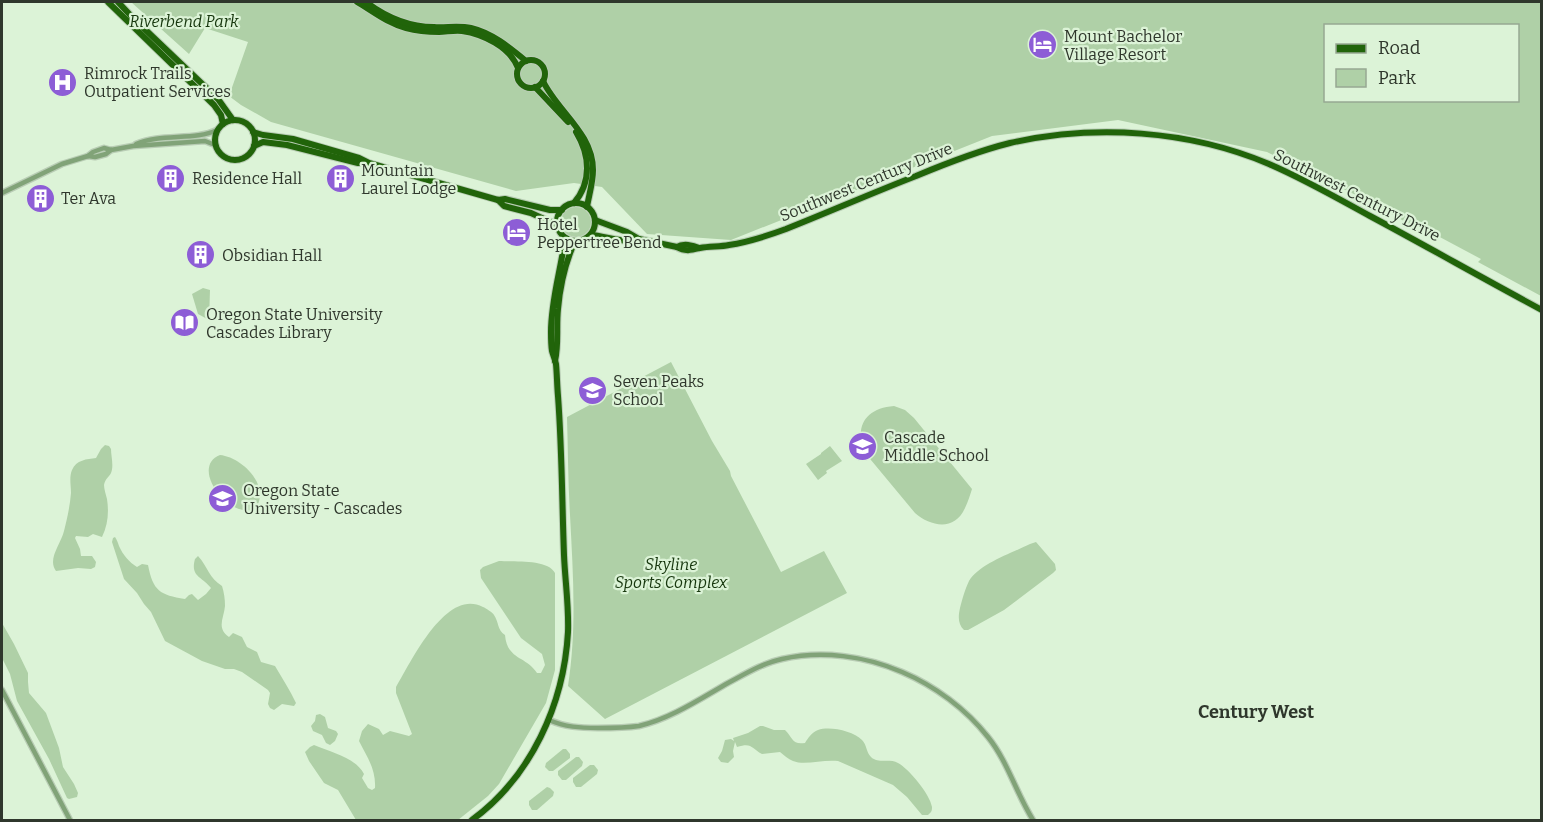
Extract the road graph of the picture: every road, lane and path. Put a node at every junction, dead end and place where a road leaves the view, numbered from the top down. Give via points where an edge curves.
1 (108, 2) edge
2 (118, 2) edge
3 (357, 2) edge
4 (366, 2) edge
5 (526, 61) junction
6 (518, 68) junction
7 (543, 81) junction
8 (535, 87) junction
9 (233, 120) junction
10 (223, 124) junction
11 (217, 130) junction
12 (253, 132) junction
13 (215, 145) junction
14 (133, 146) junction
15 (254, 146) junction
16 (369, 163) junction
17 (2, 193) edge
18 (498, 200) junction
19 (574, 204) junction
20 (587, 207) junction
21 (562, 210) junction
22 (595, 220) junction
23 (557, 225) junction
24 (591, 235) junction
25 (566, 238) junction
26 (639, 239) junction
27 (575, 241) junction
28 (1542, 310) edge
29 (555, 361) junction
30 (2, 690) edge
31 (549, 720) junction
32 (70, 820) edge
33 (472, 820) edge
34 (1033, 820) edge

1 - 10 main road via 214,105
2 - 9 main road via 218,99
3 - 6 main road via 404,27 474,34 508,53
4 - 5 main road via 407,24 464,27 487,33
5 - 6 main road
5 - 7 main road via 542,66
6 - 8 main road via 519,82 528,88
7 - 8 main road
7 - 20 main road via 584,137 589,151 593,170
8 - 19 main road via 572,127 584,149 586,178 582,194
9 - 10 main road
9 - 12 main road via 245,122
10 - 11 main road
11 - 13 main road
11 - 14 street via 152,139
12 - 15 main road
12 - 16 main road via 293,139
13 - 14 street via 205,141
13 - 15 main road via 223,156 233,160 248,155
14 - 17 street via 104,148
15 - 16 main road via 263,142 287,145
16 - 18 main road
18 - 21 main road
18 - 23 main road via 504,206
19 - 20 main road
19 - 21 main road
20 - 22 main road
21 - 23 main road
22 - 24 main road
22 - 26 main road, Southwest Century Drive
23 - 25 main road
24 - 26 main road, Southwest Century Drive
24 - 27 main road
25 - 27 main road
25 - 29 main road via 552,320
26 - 28 main road, Southwest Century Drive via 677,247 726,246 786,229 949,162 1008,144 1076,134 1144,134 1209,145 1268,163
27 - 29 main road via 558,309
29 - 31 main road via 568,631 565,665
30 - 32 street
31 - 33 main road via 524,765 492,804
31 - 34 street via 578,728 639,726 781,659 832,655 856,658 887,665 913,677 968,715 997,749

